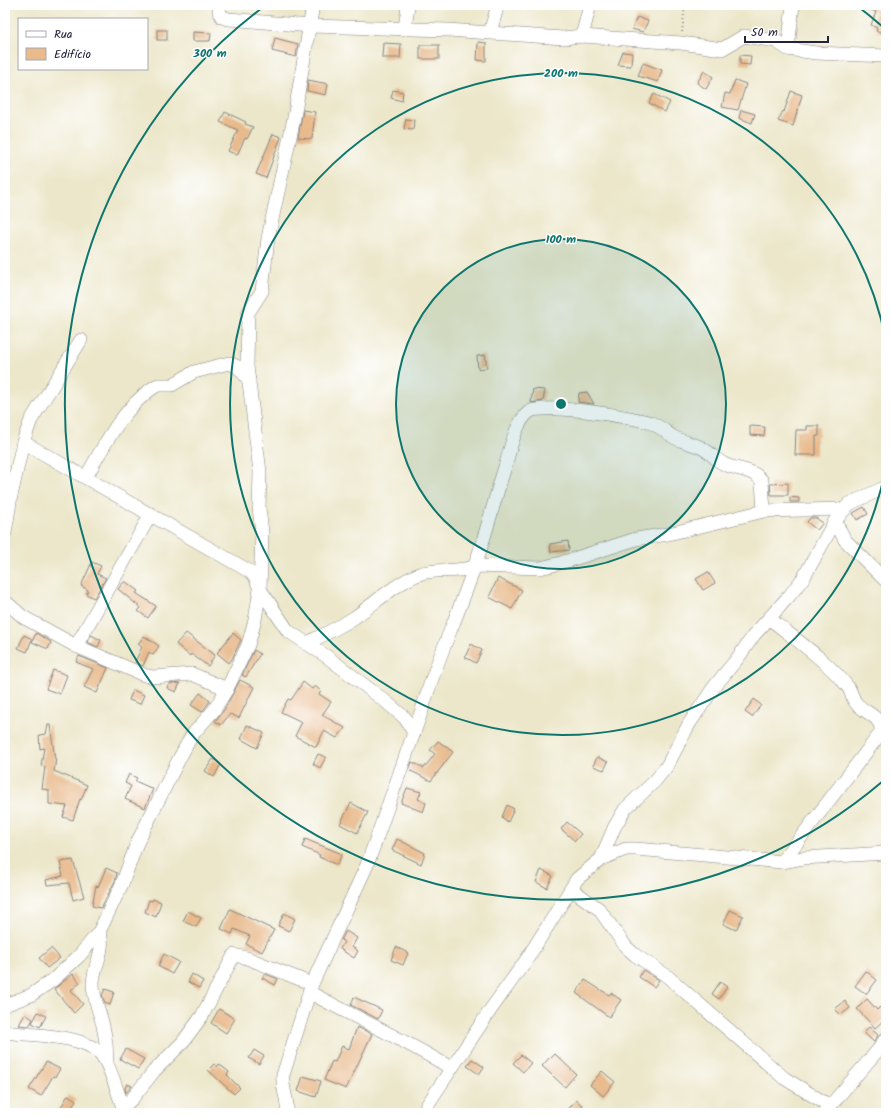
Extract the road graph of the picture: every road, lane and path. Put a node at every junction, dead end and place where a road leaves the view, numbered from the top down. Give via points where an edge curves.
1 (220, 5) edge
2 (313, 5) edge
3 (408, 5) edge
4 (498, 5) edge
5 (590, 5) edge
6 (685, 5) edge
7 (793, 5) edge
8 (310, 26) junction
9 (405, 29) junction
10 (490, 32) junction
11 (582, 36) junction
12 (681, 43) junction
13 (788, 49) junction
14 (886, 56) edge
15 (81, 340) dead end
16 (249, 380) junction
17 (23, 442) junction
18 (86, 478) junction
19 (886, 487) edge
20 (844, 509) junction
21 (764, 511) junction
22 (151, 514) junction
23 (835, 521) junction
24 (5, 533) edge
25 (475, 566) junction
26 (886, 581) edge
27 (260, 589) junction
28 (5, 600) edge
29 (769, 618) junction
30 (306, 643) junction
31 (76, 646) junction
32 (227, 689) junction
33 (884, 729) edge
34 (414, 733) junction
35 (885, 851) edge
36 (601, 859) junction
37 (782, 862) junction
38 (571, 889) junction
39 (98, 932) junction
40 (310, 988) junction
41 (5, 1005) edge
42 (5, 1032) edge
43 (886, 1038) edge
44 (107, 1067) junction
45 (451, 1068) junction
46 (827, 1109) edge
47 (123, 1110) edge
48 (287, 1113) edge
49 (422, 1113) edge

1 - 8 street via 222,17 229,19
2 - 8 street
3 - 9 street
4 - 10 street
5 - 11 street
6 - 12 path
7 - 13 street
8 - 9 street
8 - 16 street via 294,118 268,238 262,291 248,314
9 - 10 street
10 - 11 street via 563,38
11 - 12 street
12 - 13 street via 722,49 744,36 776,41
13 - 14 street
15 - 17 street via 41,402
16 - 18 street via 238,367 229,363 194,372 172,385 154,387 133,404 104,445
16 - 27 street via 260,472
17 - 18 street
17 - 24 street
18 - 22 street
19 - 20 street via 856,500
20 - 21 street
20 - 23 street
21 - 25 street via 636,539 540,568
21 - 25 street via 760,478 753,473 725,464 704,448 678,440 652,423 599,412 533,409 523,419 510,449
22 - 27 street via 249,571
22 - 31 street
23 - 26 street via 845,540
23 - 29 street via 804,578
25 - 30 street via 470,569 447,569 420,574 407,580 336,629
25 - 34 street via 429,686
27 - 30 street via 288,631
27 - 32 street via 248,645
28 - 31 street via 23,617
29 - 33 street via 832,670 848,687 855,703 878,720
29 - 36 street via 714,687 689,724 668,766 625,809
30 - 34 street via 385,701 405,718
31 - 32 street via 144,675 153,677 192,674
32 - 39 street via 188,742 137,843 122,884
33 - 37 street
34 - 40 street via 367,865
35 - 37 street
36 - 37 street via 636,849
36 - 38 street via 582,873
38 - 45 street via 527,959
38 - 46 street via 599,909 626,947 635,955 667,976 784,1078
39 - 41 street via 79,956 53,980 31,995
39 - 44 street via 102,940 93,982 103,1028
40 - 45 street via 373,1027 400,1038
40 - 47 street via 247,958 234,955 198,1022
40 - 48 street via 283,1075 282,1086 288,1105
42 - 44 street via 69,1039 89,1045 100,1054
43 - 46 street
44 - 47 street
45 - 49 street

